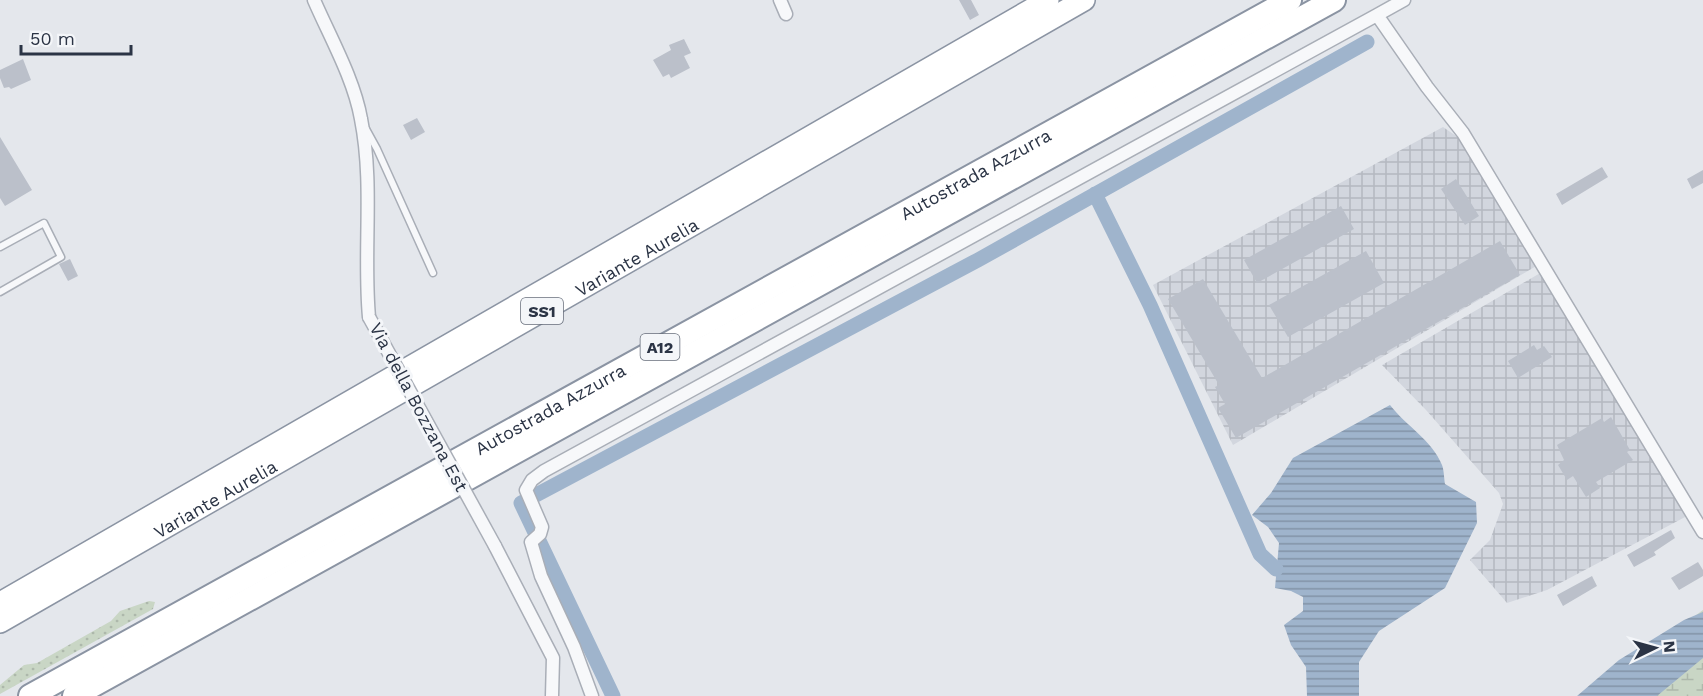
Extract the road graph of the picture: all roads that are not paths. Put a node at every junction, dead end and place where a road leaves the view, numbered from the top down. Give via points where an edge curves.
1 (314, 0) edge
2 (780, 0) edge
3 (1048, 0) edge
4 (1084, 0) edge
5 (1290, 0) edge
6 (1334, 0) edge
7 (1404, 0) edge
8 (786, 14) dead end
9 (1377, 15) junction
10 (362, 121) junction
11 (0, 247) edge
12 (433, 273) dead end
13 (0, 292) edge
14 (1703, 532) edge
15 (0, 603) edge
16 (0, 622) edge
17 (30, 696) edge
18 (74, 696) edge
19 (552, 696) edge
20 (592, 696) edge

1 - 10 street, Via della Bozzana Est via 357,100
2 - 8 street
3 - 15 highway, Variante Aurelia / SS1
4 - 16 highway, Variante Aurelia / SS1
5 - 17 highway, Autostrada Azzurra / A12
6 - 18 highway, Autostrada Azzurra / A12
7 - 9 street
9 - 14 street via 1463,134
9 - 20 street via 532,480 526,490 542,527 536,538 541,576
10 - 12 lane
10 - 19 street, Via della Bozzana Est, bridge via 369,317 553,658
11 - 13 lane via 44,223 61,257

